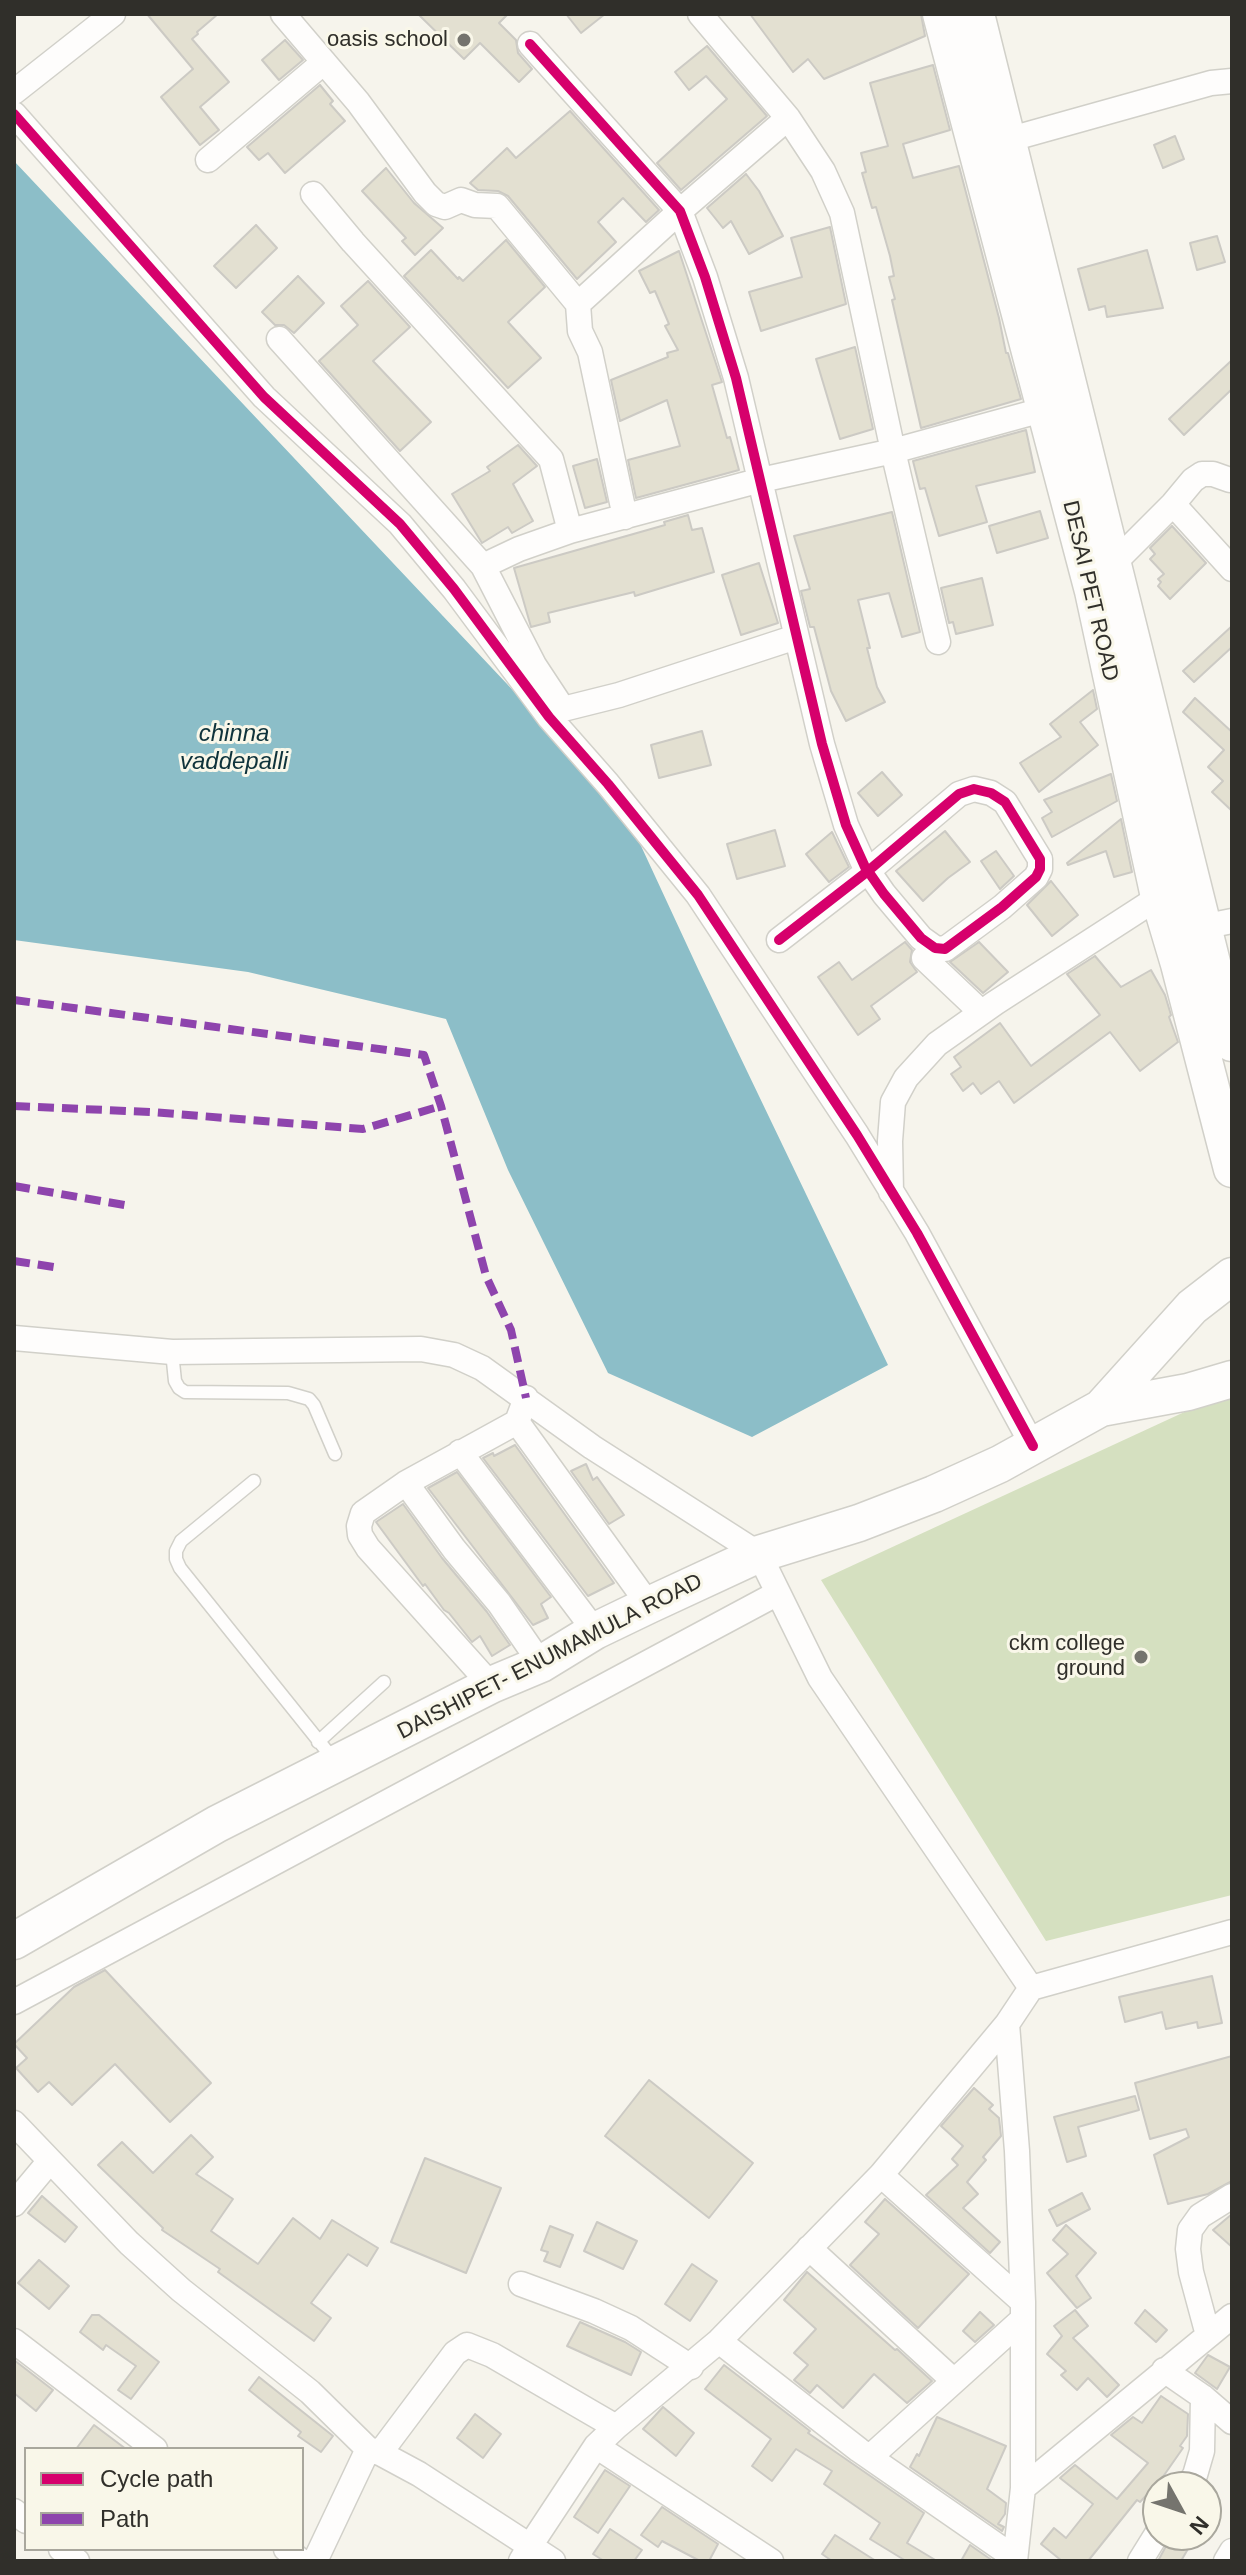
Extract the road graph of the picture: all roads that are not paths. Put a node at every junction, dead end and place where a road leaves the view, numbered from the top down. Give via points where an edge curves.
1 (113, 14) edge
2 (283, 14) edge
3 (700, 14) edge
4 (941, 14) edge
5 (976, 14) edge
6 (530, 44) dead end
7 (324, 62) junction
8 (1232, 81) edge
9 (14, 92) edge
10 (14, 114) edge
11 (788, 118) junction
12 (1007, 140) junction
13 (208, 160) dead end
14 (313, 194) dead end
15 (680, 211) junction
16 (578, 304) junction
17 (279, 339) dead end
18 (1046, 409) junction
19 (893, 451) junction
20 (761, 480) junction
21 (1230, 480) dead end
22 (1173, 504) junction
23 (625, 517) junction
24 (570, 531) junction
25 (1114, 563) junction
26 (483, 566) junction
27 (1232, 569) edge
28 (796, 637) junction
29 (938, 642) dead end
30 (556, 713) junction
31 (868, 871) junction
32 (1159, 897) junction
33 (1217, 924) edge
34 (779, 940) dead end
35 (924, 958) dead end
36 (981, 1012) junction
37 (1232, 1043) edge
38 (1232, 1169) edge
39 (892, 1194) junction
40 (1232, 1276) edge
41 (14, 1338) edge
42 (172, 1352) junction
43 (1232, 1379) edge
44 (526, 1398) junction
45 (1101, 1408) junction
46 (517, 1422) junction
47 (1033, 1446) junction
48 (460, 1452) junction
49 (335, 1454) dead end
50 (254, 1481) dead end
51 (406, 1483) junction
52 (759, 1554) junction
53 (778, 1593) junction
54 (649, 1605) junction
55 (595, 1631) junction
56 (541, 1664) junction
57 (384, 1682) dead end
58 (491, 1685) junction
59 (327, 1753) junction
60 (1232, 1932) edge
61 (14, 1941) edge
62 (1031, 1988) junction
63 (14, 2002) edge
64 (1007, 2024) junction
65 (14, 2123) edge
66 (49, 2162) junction
67 (881, 2175) junction
68 (1232, 2196) edge
69 (14, 2204) edge
70 (809, 2248) junction
71 (521, 2284) dead end
72 (1023, 2311) junction
73 (1232, 2316) edge
74 (1208, 2335) junction
75 (14, 2341) edge
76 (719, 2341) junction
77 (691, 2367) junction
78 (1164, 2370) junction
79 (954, 2381) junction
80 (1203, 2397) junction
81 (1232, 2422) edge
82 (616, 2427) junction
83 (596, 2446) junction
84 (152, 2447) edge
85 (374, 2451) junction
86 (870, 2457) junction
87 (1196, 2471) edge
88 (1023, 2488) junction
89 (1232, 2551) edge
90 (526, 2553) edge
91 (1015, 2559) edge
92 (315, 2561) edge
93 (553, 2561) edge
94 (771, 2561) edge
95 (1226, 2561) edge

1 - 9 street
2 - 7 street
3 - 11 street
4 - 18 street, DESAI PET ROAD
5 - 12 street, DESAI PET ROAD
6 - 15 street
7 - 13 street
7 - 16 street via 436,204 445,207 461,200 497,206
8 - 12 street
10 - 30 street via 264,397 400,524
11 - 15 street
11 - 19 street via 823,171 842,213
12 - 25 street, DESAI PET ROAD
14 - 24 street via 551,459
15 - 16 street
15 - 20 street via 736,378
16 - 23 street
17 - 26 street
18 - 19 street
18 - 32 street, DESAI PET ROAD via 1093,591
19 - 20 street
19 - 29 street
20 - 23 street
20 - 28 street
21 - 22 street via 1202,474
22 - 25 street
22 - 27 street
23 - 24 street
24 - 26 street
25 - 33 street, DESAI PET ROAD
26 - 30 street
28 - 30 street
28 - 31 street via 846,825
30 - 39 street via 698,895
31 - 31 street via 921,938 945,949 1036,877 1040,859 1005,802 974,789 959,794
31 - 34 street
32 - 36 street
32 - 38 street, DESAI PET ROAD
33 - 37 street, DESAI PET ROAD
35 - 36 street
36 - 39 street via 937,1044 906,1078 893,1102
39 - 47 street
40 - 45 street, DAISHIPET- ENUMAMULA ROAD via 1192,1307
41 - 42 street
42 - 44 street via 421,1349 454,1355 482,1368
42 - 49 lane via 175,1381 185,1392 288,1393 309,1399
43 - 45 street, DAISHIPET- ENUMAMULA ROAD
44 - 46 street
44 - 52 street
45 - 47 street, DAISHIPET- ENUMAMULA ROAD
46 - 48 street
46 - 54 street
47 - 52 street, DAISHIPET- ENUMAMULA ROAD via 934,1494
48 - 51 street
48 - 55 street
50 - 59 lane via 181,1541 176,1559
51 - 56 street
51 - 58 street via 363,1513 360,1535
52 - 53 street
52 - 54 street, DAISHIPET- ENUMAMULA ROAD
53 - 62 street via 820,1678
53 - 63 street
54 - 55 street, DAISHIPET- ENUMAMULA ROAD
55 - 56 street, DAISHIPET- ENUMAMULA ROAD
56 - 58 street, DAISHIPET- ENUMAMULA ROAD
57 - 59 lane
58 - 59 street, DAISHIPET- ENUMAMULA ROAD
59 - 61 street, DAISHIPET- ENUMAMULA ROAD via 217,1824
60 - 62 street
62 - 64 street
64 - 67 street
64 - 72 street
65 - 66 street
66 - 69 street
66 - 85 street via 181,2290 310,2392
67 - 70 street
67 - 72 street
68 - 74 street via 1200,2216 1190,2230 1191,2272
70 - 76 street
70 - 79 street
71 - 77 street via 631,2328
72 - 79 street
72 - 88 street
73 - 74 street
74 - 78 street
75 - 84 street
76 - 77 street
76 - 86 street
77 - 82 street
78 - 80 street
78 - 88 street
79 - 86 street
80 - 81 street
80 - 87 street
82 - 83 street
82 - 85 street via 467,2345
83 - 90 street
83 - 94 street
85 - 90 street via 419,2474
85 - 92 street
86 - 91 street
88 - 91 street
89 - 95 street
90 - 93 street

